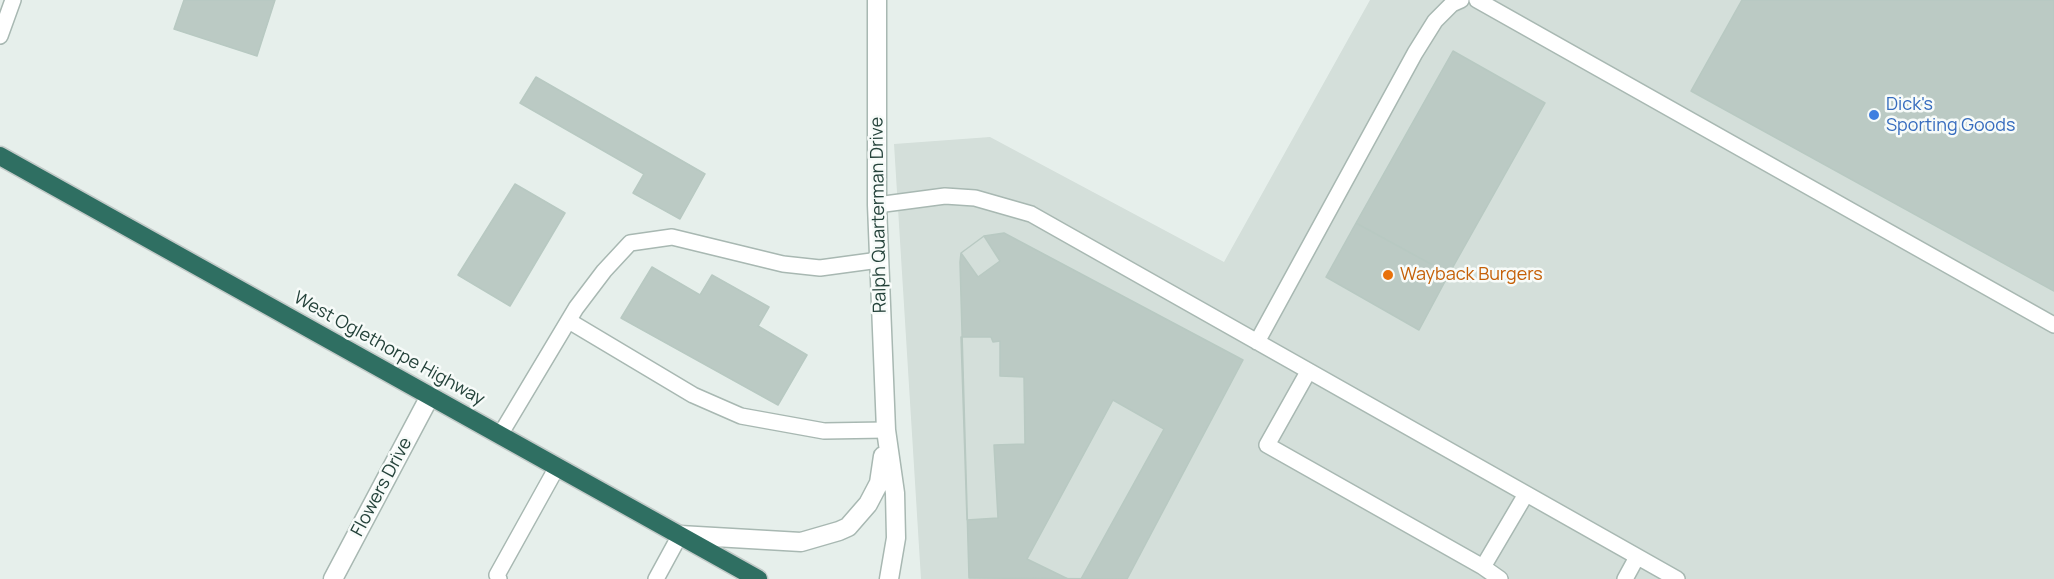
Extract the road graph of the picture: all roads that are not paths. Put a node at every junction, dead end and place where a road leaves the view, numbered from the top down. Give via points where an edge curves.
1 (14, 0) edge
2 (877, 0) edge
3 (1461, 0) edge
4 (1477, 0) edge
5 (0, 36) edge
6 (0, 156) edge
7 (877, 206) junction
8 (879, 260) junction
9 (569, 321) junction
10 (2054, 325) edge
11 (1257, 342) junction
12 (1308, 372) junction
13 (430, 396) junction
14 (886, 430) junction
15 (500, 435) junction
16 (557, 467) junction
17 (1526, 494) junction
18 (680, 535) junction
19 (1637, 557) junction
20 (1483, 567) junction
21 (333, 579) edge
22 (499, 579) edge
23 (656, 579) edge
24 (758, 579) edge
25 (890, 579) edge
26 (1500, 579) edge
27 (1624, 579) edge
28 (1677, 579) edge

1 - 5 lane
2 - 7 street, Ralph Quarterman Drive
3 - 11 lane via 1435,21 1415,53
4 - 10 lane
6 - 13 highway, West Oglethorpe Highway
7 - 8 street, Ralph Quarterman Drive
7 - 11 lane via 945,196 965,197 1032,214
8 - 9 lane via 820,268 783,264 672,237 630,243 604,271
8 - 14 street, Ralph Quarterman Drive
9 - 14 lane via 693,395 741,416 824,431
9 - 15 lane
11 - 12 lane
12 - 17 lane
12 - 20 lane via 1268,445
13 - 15 highway, West Oglethorpe Highway
13 - 21 street, Flowers Drive
14 - 18 street, Ralph Quarterman Drive via 879,483 868,504 848,527 801,542
14 - 25 street, Ralph Quarterman Drive via 895,493 896,538
15 - 16 highway, West Oglethorpe Highway
16 - 18 highway, West Oglethorpe Highway
16 - 22 lane via 497,574
17 - 19 lane
17 - 20 lane
18 - 23 lane
18 - 24 highway, West Oglethorpe Highway
19 - 27 lane
19 - 28 lane
20 - 26 lane

